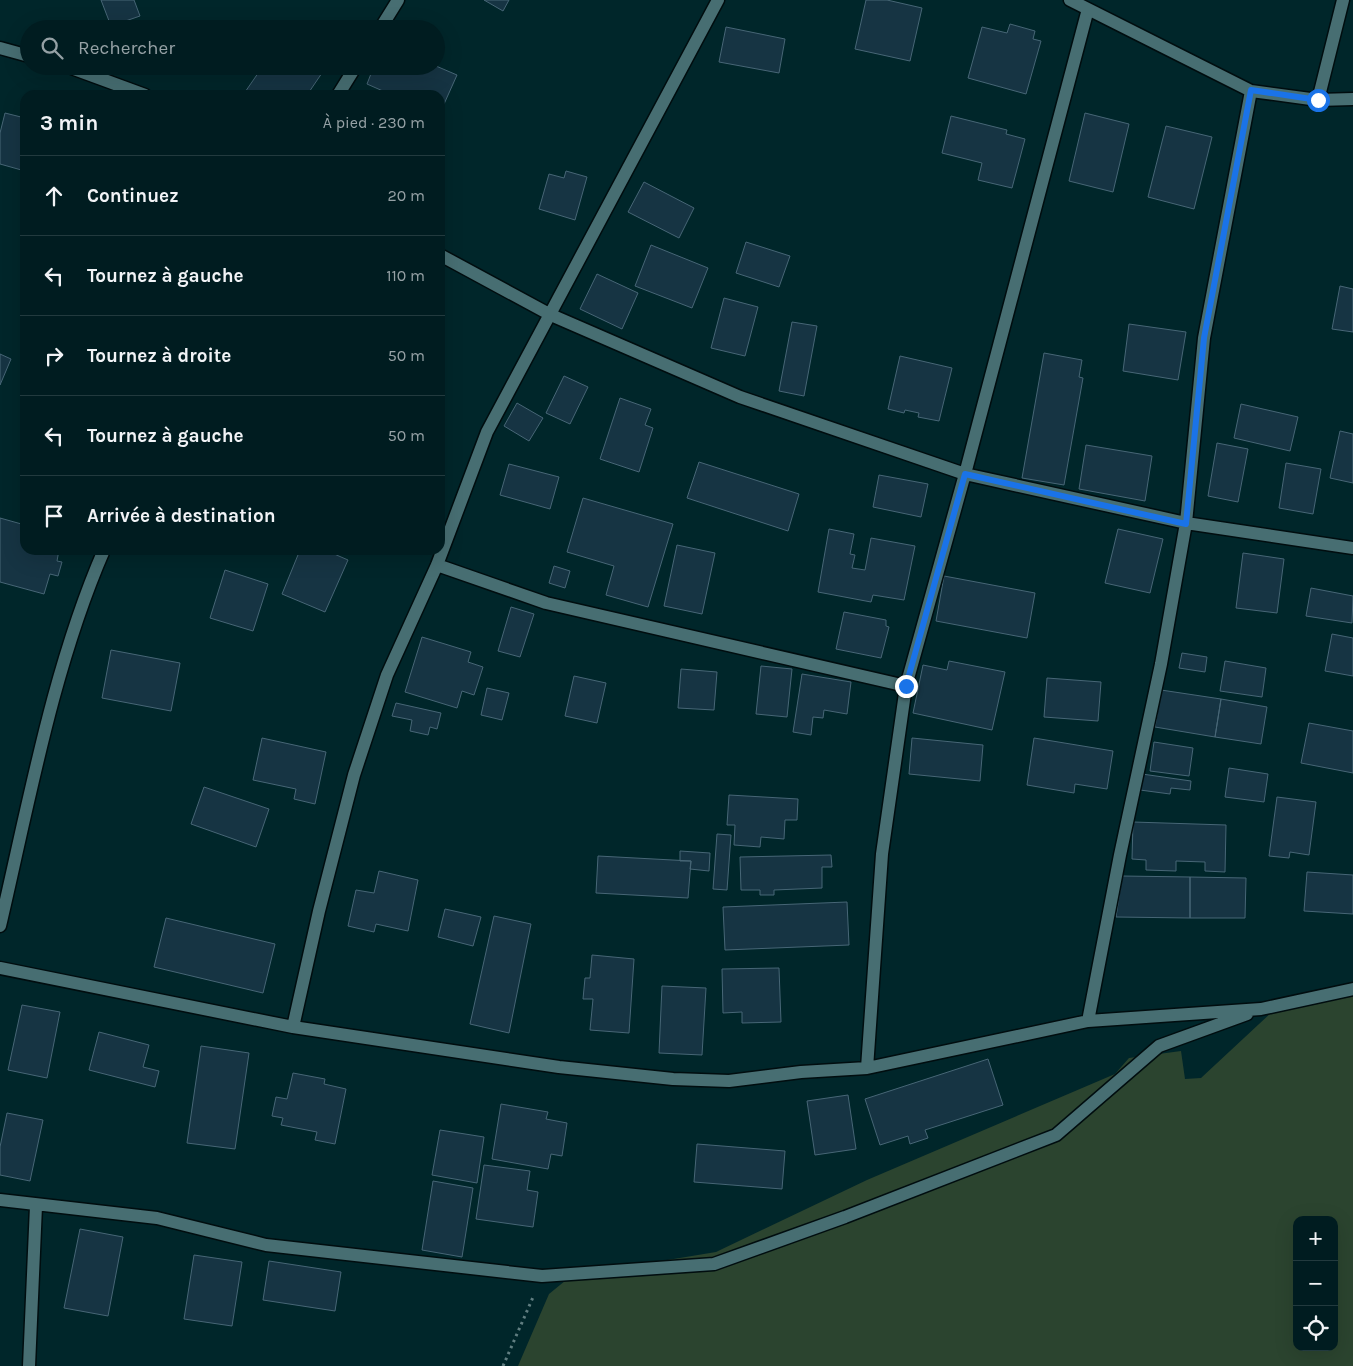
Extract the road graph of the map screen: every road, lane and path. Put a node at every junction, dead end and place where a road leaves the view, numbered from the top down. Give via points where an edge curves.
1 (398, 0) edge
2 (718, 0) edge
3 (1070, 0) edge
4 (1343, 0) edge
5 (1088, 9) junction
6 (386, 20) edge
7 (0, 48) edge
8 (20, 54) edge
9 (91, 75) edge
10 (350, 75) edge
11 (131, 90) edge
12 (341, 90) edge
13 (1251, 90) junction
14 (1353, 99) edge
15 (1318, 100) junction
16 (445, 258) edge
17 (551, 314) junction
18 (965, 474) junction
19 (1186, 524) junction
20 (445, 544) edge
21 (1353, 548) edge
22 (102, 555) edge
23 (441, 555) edge
24 (437, 565) junction
25 (906, 686) junction
26 (0, 926) edge
27 (0, 968) edge
28 (1353, 989) edge
29 (1261, 1009) junction
30 (1088, 1021) junction
31 (293, 1027) junction
32 (867, 1068) junction
33 (0, 1200) edge
34 (36, 1206) junction
35 (542, 1276) junction
36 (29, 1366) edge
37 (502, 1366) edge

1 - 6 street
2 - 17 street
3 - 5 street
4 - 15 street
5 - 13 street
5 - 18 street
7 - 8 street
9 - 11 street
10 - 12 street
13 - 15 street
13 - 19 street via 1204,338
14 - 15 street
16 - 17 street
17 - 18 street via 740,397
17 - 20 street via 487,432
18 - 19 street
18 - 25 street
19 - 21 street
19 - 30 street via 1161,664
22 - 26 street via 84,596 45,735
23 - 24 street
24 - 25 street via 546,603
24 - 31 street via 387,675 354,775
25 - 32 street via 882,854
27 - 31 street
28 - 29 street
29 - 30 street
29 - 35 street via 1159,1046 1056,1135 845,1217 714,1264
30 - 32 street
31 - 32 street via 559,1067 673,1079 730,1081
33 - 34 street
34 - 35 street via 157,1218 266,1245
34 - 36 street
35 - 37 path

